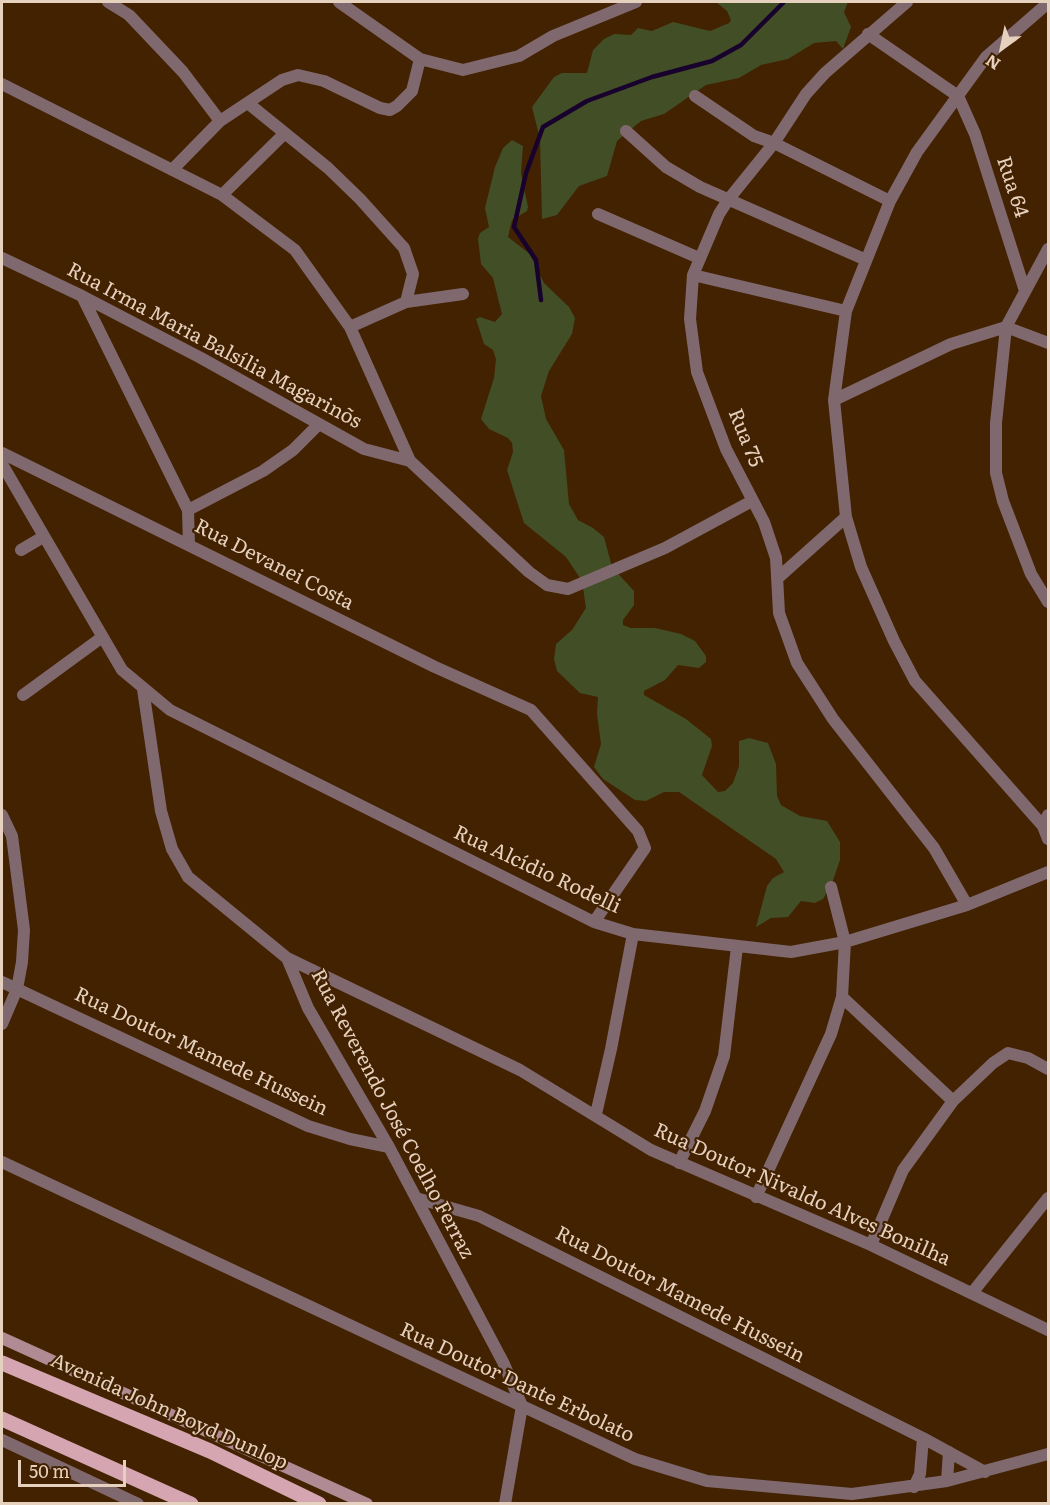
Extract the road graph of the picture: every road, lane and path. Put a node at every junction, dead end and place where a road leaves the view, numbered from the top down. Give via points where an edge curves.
1 (108, 2) edge
2 (339, 2) edge
3 (636, 2) edge
4 (907, 2) edge
5 (1048, 3) edge
6 (868, 34) junction
7 (420, 58) junction
8 (2, 84) edge
9 (695, 96) dead end
10 (958, 96) junction
11 (249, 104) junction
12 (220, 121) junction
13 (626, 131) dead end
14 (285, 133) junction
15 (774, 143) junction
16 (172, 170) junction
17 (222, 195) junction
18 (728, 200) junction
19 (890, 201) junction
20 (598, 214) dead end
21 (1048, 249) edge
22 (2, 258) edge
23 (699, 258) junction
24 (864, 259) junction
25 (693, 274) junction
26 (1025, 291) junction
27 (463, 294) dead end
28 (82, 296) junction
29 (406, 302) junction
30 (846, 311) junction
31 (350, 327) junction
32 (1006, 327) junction
33 (1048, 343) edge
34 (834, 400) junction
35 (319, 424) junction
36 (2, 453) edge
37 (410, 461) junction
38 (2, 464) edge
39 (752, 501) junction
40 (189, 510) junction
41 (846, 517) junction
42 (43, 537) junction
43 (189, 544) junction
44 (21, 550) dead end
45 (779, 577) junction
46 (1048, 602) edge
47 (101, 638) junction
48 (143, 689) junction
49 (23, 695) dead end
50 (2, 815) edge
51 (1046, 820) edge
52 (1048, 839) edge
53 (1048, 871) edge
54 (831, 887) dead end
55 (967, 905) junction
56 (594, 922) junction
57 (633, 934) junction
58 (845, 942) junction
59 (737, 947) junction
60 (287, 958) junction
61 (2, 982) edge
62 (17, 989) junction
63 (842, 997) junction
64 (2, 1024) edge
65 (1048, 1069) edge
66 (953, 1101) junction
67 (596, 1114) junction
68 (388, 1147) junction
69 (2, 1162) edge
70 (679, 1163) junction
71 (756, 1197) junction
72 (416, 1198) junction
73 (1048, 1198) edge
74 (871, 1245) junction
75 (972, 1293) junction
76 (1048, 1330) edge
77 (2, 1338) edge
78 (2, 1363) edge
79 (522, 1406) junction
80 (2, 1419) edge
81 (923, 1438) junction
82 (2, 1440) edge
83 (950, 1452) junction
84 (1048, 1454) edge
85 (985, 1472) junction
86 (947, 1480) junction
87 (914, 1486) junction
88 (138, 1503) edge
89 (191, 1503) edge
90 (318, 1503) edge
91 (367, 1503) edge
92 (505, 1503) edge

1 - 12 street via 129,15 183,72
2 - 7 street
3 - 7 street via 553,36 519,56 488,66 463,70
4 - 6 street, Rua 75
5 - 10 street via 986,57
6 - 10 street
6 - 15 street, Rua 75 via 806,94
7 - 11 street via 412,91 390,110 324,81 298,75 282,80
8 - 16 street
9 - 15 street via 735,125
10 - 19 street via 917,152
10 - 26 street, Rua 64 via 975,134
11 - 12 street
11 - 14 street
12 - 16 street
13 - 18 street via 666,167
14 - 17 street
14 - 29 street via 328,168 404,248 413,274
15 - 18 street, Rua 75
15 - 19 street
16 - 17 street
17 - 31 street via 295,250
18 - 23 street, Rua 75
18 - 24 street
19 - 24 street
20 - 23 street
21 - 26 street
22 - 28 street, Rua Irma Maria Balsília Magarinõs
23 - 25 street, Rua 75
24 - 30 street
25 - 30 street
25 - 39 street, Rua 75 via 690,319 698,372 726,449
26 - 32 street
27 - 29 street
28 - 35 street, Rua Irma Maria Balsília Magarinõs
28 - 40 street
29 - 31 street
30 - 34 street
31 - 37 street
32 - 33 street
32 - 34 street via 951,344
32 - 46 street via 996,423 996,473 1016,541
34 - 41 street
35 - 37 street, Rua Irma Maria Balsília Magarinõs via 364,449
35 - 40 street via 293,450 263,471
36 - 43 street, Rua Devanei Costa
37 - 39 street via 529,572 547,585 563,587 665,548
38 - 42 street
39 - 45 street, Rua 75 via 764,522
40 - 43 street
41 - 45 street
41 - 51 street via 861,567 915,681
42 - 44 street
42 - 47 street
43 - 56 street, Rua Devanei Costa via 435,667 531,710 638,831 645,848
45 - 55 street, Rua 75 via 779,613 797,663 833,719 934,848
47 - 48 street via 122,670
47 - 49 street
48 - 56 street, Rua Alcídio Rodelli via 170,710
48 - 60 street, Rua Reverendo José Coelho Ferraz via 161,811 172,849 188,877
50 - 62 street via 12,836 23,919
51 - 52 street
53 - 55 street, Rua Alcídio Rodelli
54 - 58 street
55 - 58 street, Rua Alcídio Rodelli
56 - 57 street, Rua Alcídio Rodelli
57 - 59 street, Rua Alcídio Rodelli
57 - 67 street
58 - 59 street, Rua Alcídio Rodelli via 791,952
58 - 63 street
59 - 70 street via 724,1056 705,1111
60 - 67 street, Rua Doutor Nivaldo Alves Bonilha via 520,1070
60 - 68 street, Rua Reverendo José Coelho Ferraz via 308,1008
61 - 62 street, Rua Doutor Mamede Hussein
62 - 64 street
62 - 68 street, Rua Doutor Mamede Hussein via 308,1126
63 - 66 street
63 - 71 street via 831,1034
65 - 66 street via 1008,1053
66 - 74 street via 903,1170
67 - 70 street, Rua Doutor Nivaldo Alves Bonilha via 651,1150
68 - 72 street, Rua Reverendo José Coelho Ferraz
69 - 79 street, Rua Doutor Dante Erbolato
70 - 71 street, Rua Doutor Nivaldo Alves Bonilha
71 - 74 street, Rua Doutor Nivaldo Alves Bonilha
72 - 79 street, Rua Reverendo José Coelho Ferraz via 503,1362
72 - 81 street, Rua Doutor Mamede Hussein via 479,1216
73 - 75 street
74 - 75 street, Rua Doutor Nivaldo Alves Bonilha
75 - 76 street, Rua Doutor Nivaldo Alves Bonilha
77 - 91 main road
78 - 90 main road, Avenida John Boyd Dunlop via 210,1450
79 - 87 street, Rua Doutor Dante Erbolato via 635,1460 707,1481 852,1494
79 - 92 street
80 - 89 main road
81 - 83 street, Rua Doutor Mamede Hussein
81 - 87 street via 920,1474
82 - 88 street
83 - 85 street, Rua Doutor Mamede Hussein
83 - 86 street
84 - 85 street, Rua Doutor Dante Erbolato
85 - 86 street, Rua Doutor Dante Erbolato
86 - 87 street, Rua Doutor Dante Erbolato

